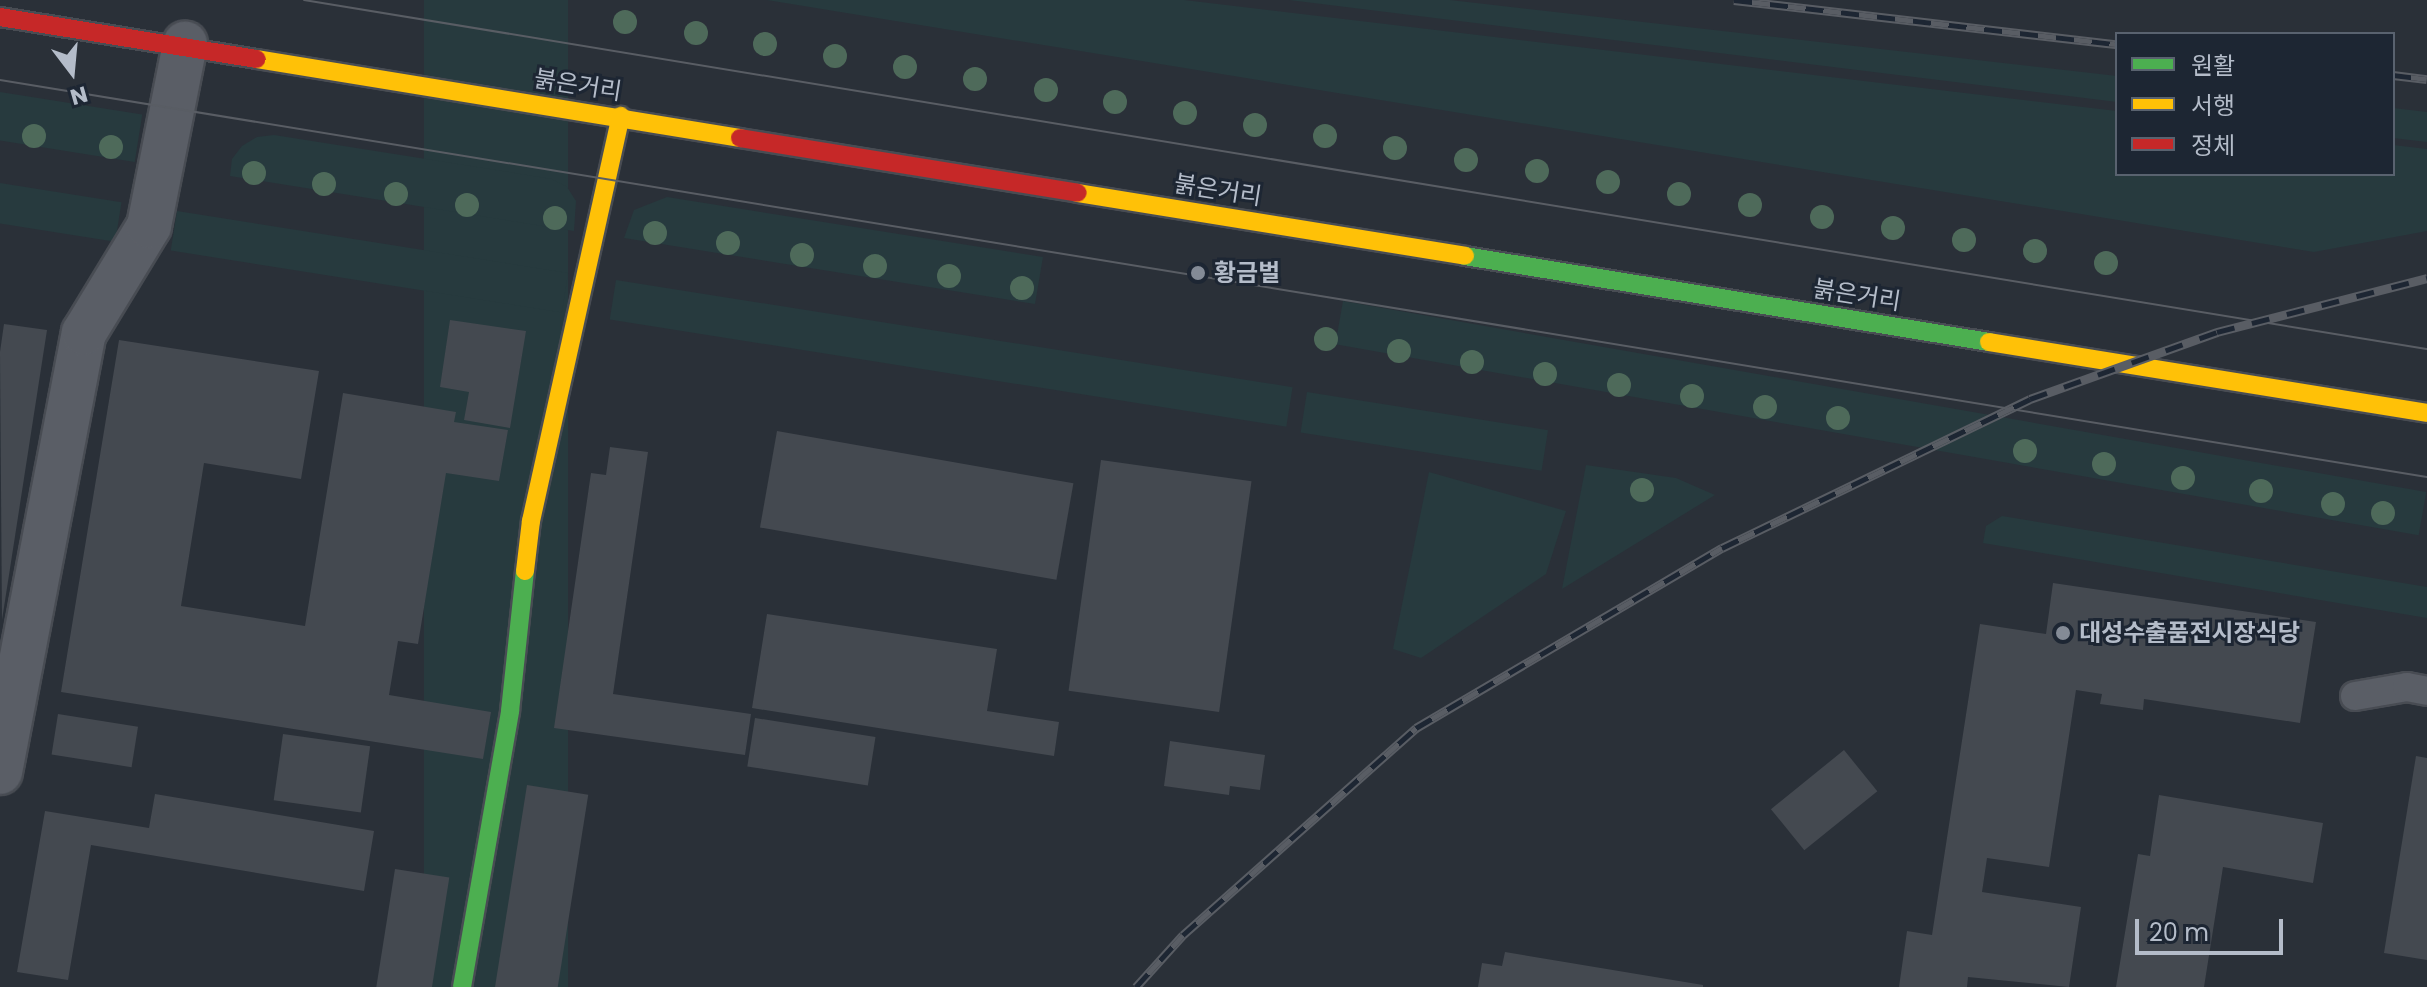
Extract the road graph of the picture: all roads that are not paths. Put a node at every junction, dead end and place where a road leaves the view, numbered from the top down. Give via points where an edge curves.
1 (0, 17) edge
2 (185, 44) junction
3 (621, 116) junction
4 (2427, 413) edge
5 (2427, 691) edge
6 (2355, 696) dead end
7 (0, 772) edge
8 (462, 987) edge

1 - 2 main road, 붉은거리
2 - 3 main road, 붉은거리
2 - 7 street via 149,226 84,333
3 - 4 main road, 붉은거리
3 - 8 main road via 531,521 510,711
5 - 6 lane via 2407,687

